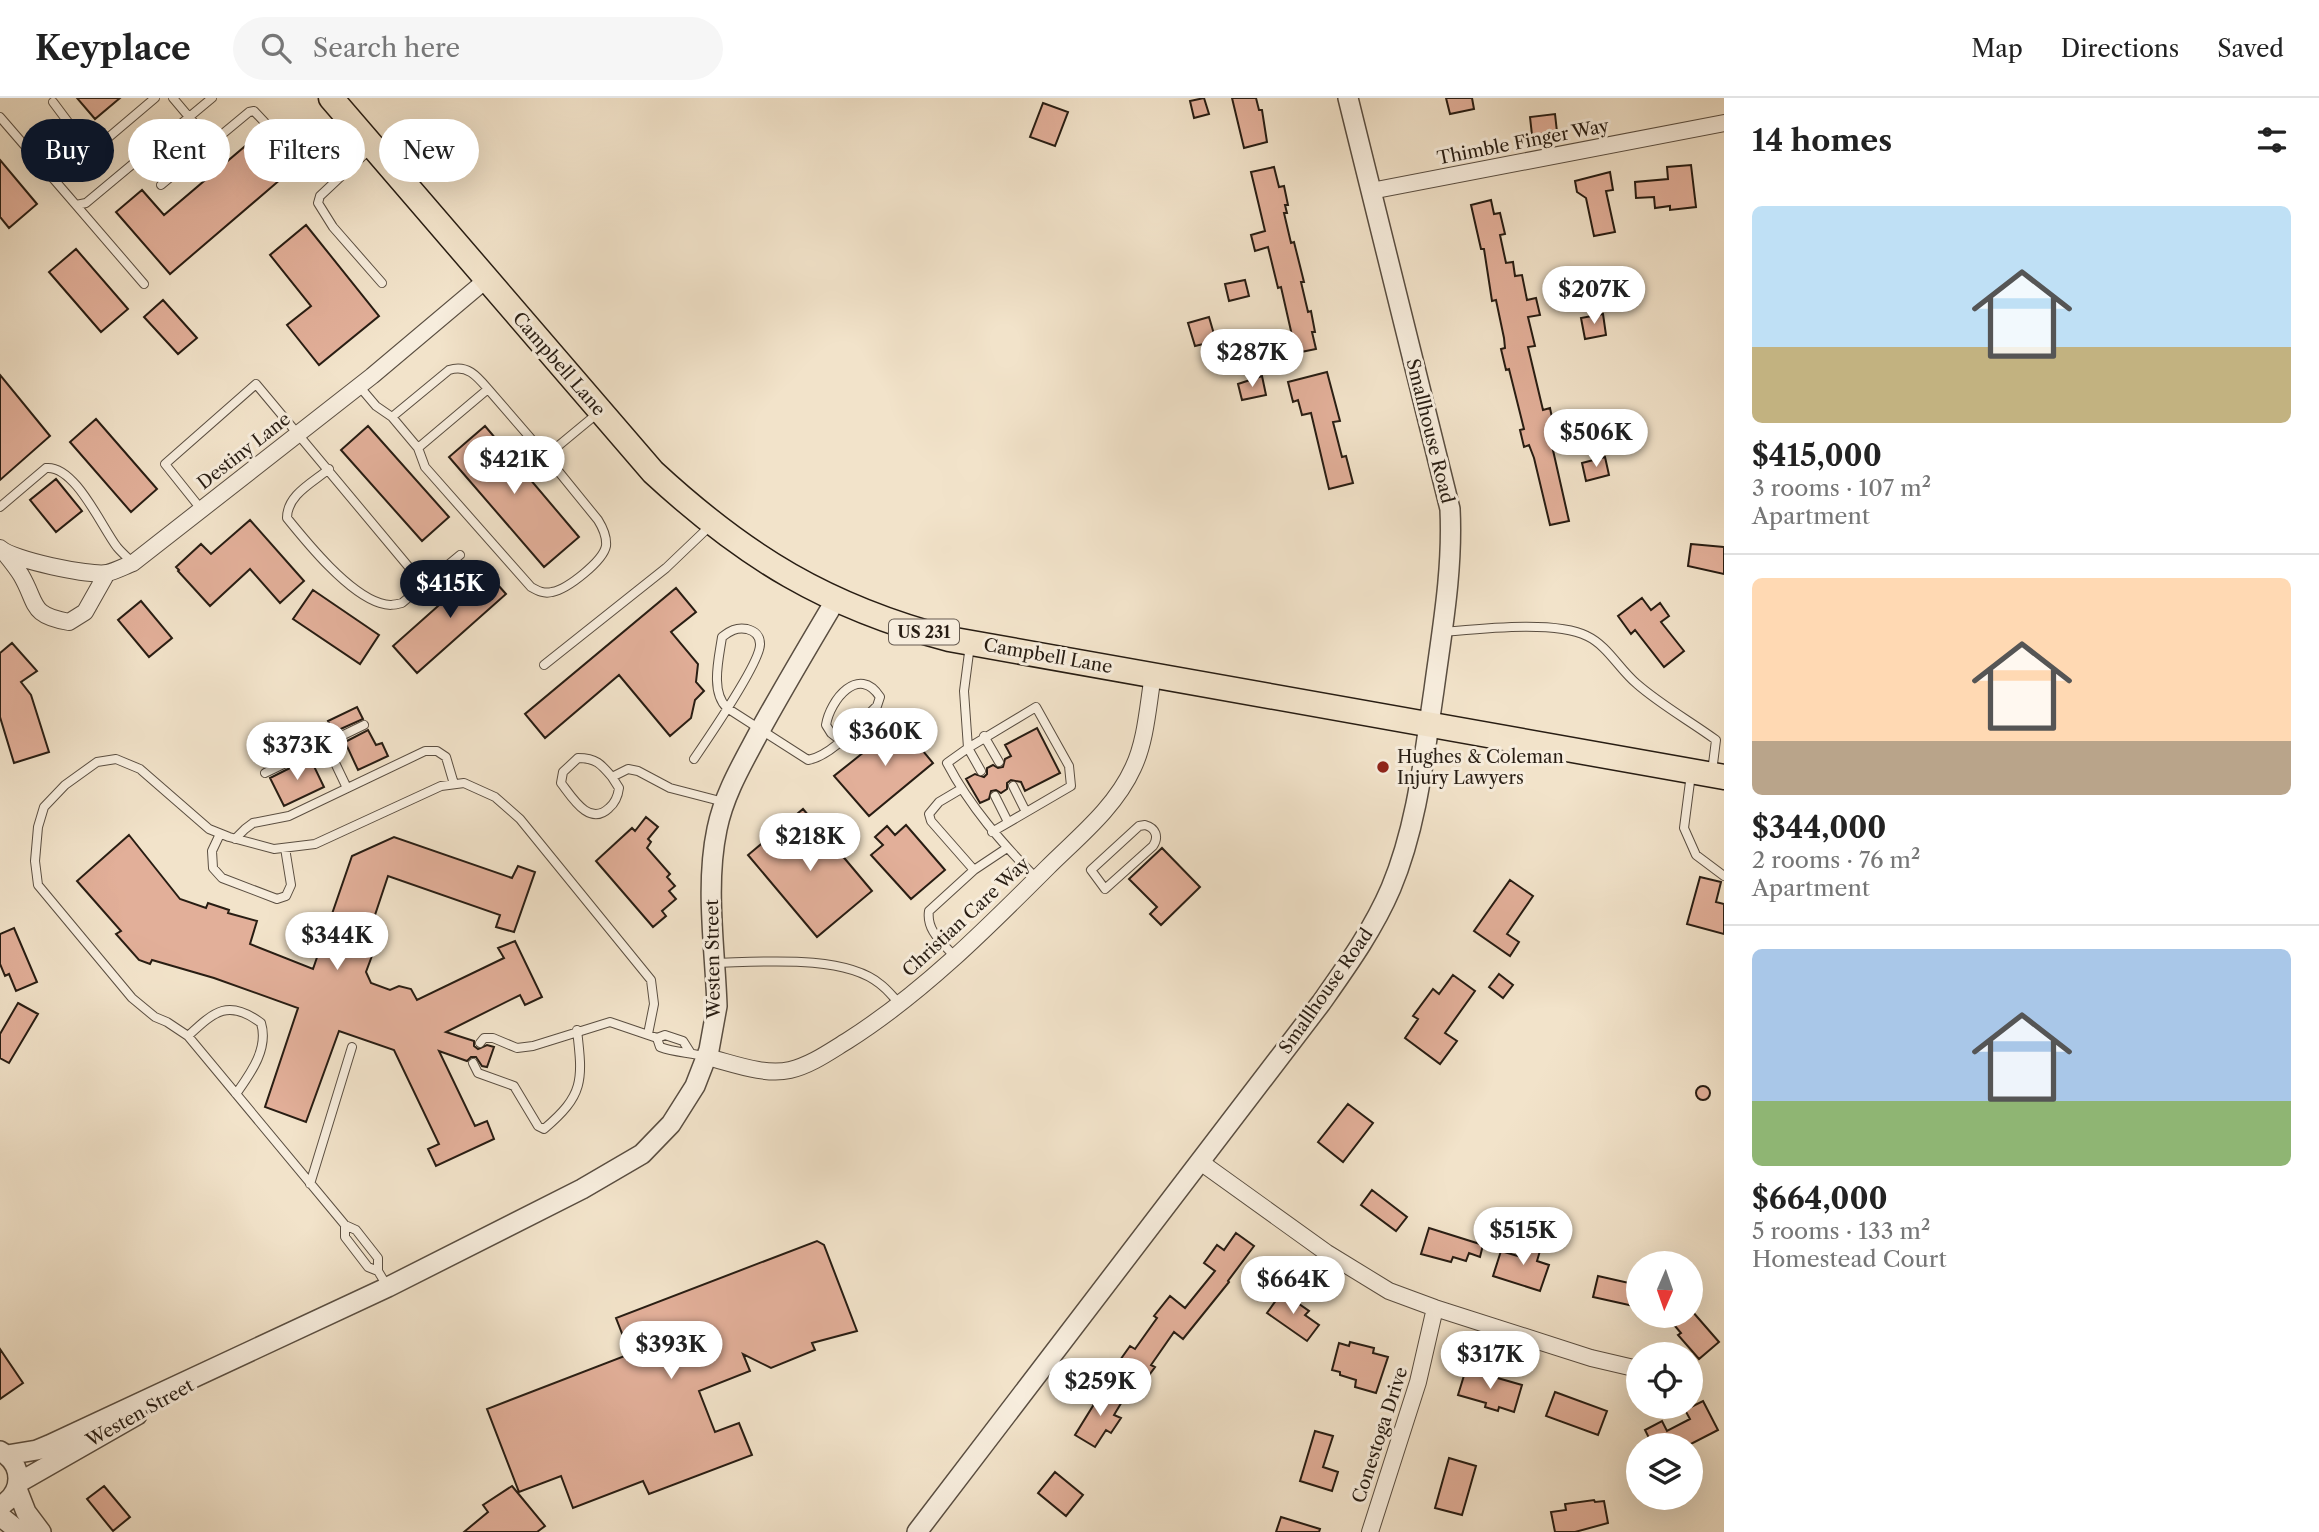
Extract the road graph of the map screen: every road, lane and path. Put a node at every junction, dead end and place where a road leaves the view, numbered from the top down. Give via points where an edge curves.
1 (155, 98) edge
2 (173, 98) edge
3 (212, 98) edge
4 (331, 98) edge
5 (1348, 98) edge
6 (54, 102) dead end
7 (0, 117) edge
8 (189, 117) junction
9 (262, 119) edge
10 (1724, 123) edge
11 (230, 128) edge
12 (372, 147) junction
13 (164, 182) edge
14 (160, 185) dead end
15 (1371, 191) junction
16 (76, 205) junction
17 (486, 280) junction
18 (382, 283) dead end
19 (144, 284) dead end
20 (358, 386) junction
21 (488, 389) junction
22 (600, 411) junction
23 (392, 417) junction
24 (297, 433) junction
25 (418, 448) junction
26 (546, 456) junction
27 (329, 469) junction
28 (0, 507) edge
29 (201, 509) junction
30 (712, 524) junction
31 (2, 550) edge
32 (460, 555) dead end
33 (134, 563) junction
34 (107, 573) junction
35 (423, 584) junction
36 (835, 601) junction
37 (1442, 632) junction
38 (971, 643) junction
39 (544, 665) dead end
40 (1153, 675) junction
41 (727, 708) junction
42 (364, 725) dead end
43 (1429, 725) junction
44 (761, 729) junction
45 (985, 736) junction
46 (840, 740) junction
47 (326, 744) junction
48 (968, 748) junction
49 (694, 759) dead end
50 (999, 762) dead end
51 (981, 771) dead end
52 (265, 773) dead end
53 (1709, 775) edge
54 (612, 777) junction
55 (454, 784) junction
56 (1013, 786) dead end
57 (347, 788) junction
58 (961, 789) junction
59 (995, 796) dead end
60 (724, 802) junction
61 (1026, 812) junction
62 (1008, 822) junction
63 (992, 832) junction
64 (220, 834) junction
65 (235, 839) junction
66 (285, 848) junction
67 (1007, 848) junction
68 (974, 870) junction
69 (1724, 876) edge
70 (1037, 879) junction
71 (1105, 889) joint
72 (955, 957) junction
73 (715, 963) junction
74 (899, 1003) junction
75 (577, 1030) junction
76 (649, 1034) junction
77 (188, 1036) junction
78 (657, 1038) junction
79 (480, 1043) dead end
80 (352, 1047) dead end
81 (698, 1054) junction
82 (473, 1063) dead end
83 (236, 1094) junction
84 (1199, 1161) junction
85 (310, 1184) junction
86 (345, 1225) junction
87 (383, 1279) junction
88 (1435, 1308) junction
89 (263, 1345) junction
90 (1626, 1366) edge
91 (4, 1453) edge
92 (18, 1486) junction
93 (0, 1506) edge
94 (0, 1516) edge
95 (20, 1532) edge
96 (41, 1532) edge
97 (917, 1532) edge
98 (1370, 1532) edge

1 - 6 lane via 108,137 92,141 71,126
2 - 8 lane
3 - 8 lane
4 - 12 main road, Campbell Lane / US 231
5 - 15 street, Smallhouse Road
7 - 16 lane
8 - 16 lane via 86,202
9 - 11 lane via 254,111
10 - 15 street, Thimble Finger Way
12 - 17 main road, Campbell Lane / US 231
12 - 18 lane via 318,203
13 - 14 lane
15 - 37 street, Smallhouse Road via 1450,509 1450,576
16 - 19 lane
17 - 20 street, Destiny Lane
17 - 22 main road, Campbell Lane / US 231
20 - 23 lane
20 - 24 street, Destiny Lane
21 - 23 lane via 473,373 458,367
21 - 25 lane
21 - 26 lane
22 - 26 lane
22 - 30 main road, Campbell Lane / US 231 via 653,472
23 - 25 lane
24 - 27 lane
24 - 29 street, Destiny Lane
24 - 29 lane via 256,384 165,464
25 - 26 lane via 425,467 540,592 551,592 578,578 603,554 606,544 598,520
27 - 35 lane
27 - 35 lane via 287,507 287,518 295,528 348,582 378,603 402,603
28 - 33 lane via 46,468 55,467 66,474 118,549
29 - 33 street, Destiny Lane
30 - 36 main road, Campbell Lane / US 231 via 768,564
30 - 39 lane via 666,568
31 - 34 street, Destiny Lane via 33,562
31 - 34 street via 36,609 50,619 69,622 85,612
32 - 35 lane
33 - 34 street, Destiny Lane
36 - 38 main road, Campbell Lane / US 231 via 912,629
36 - 44 street, Westen Street
37 - 43 street, Smallhouse Road
37 - 53 lane via 1507,626 1569,630 1588,636 1648,694 1716,740
38 - 40 main road, Campbell Lane / US 231
38 - 48 lane via 964,691
40 - 43 main road, Campbell Lane / US 231
40 - 70 street, Christian Care Way via 1134,768 1103,812
41 - 41 lane via 719,694 722,638 731,630 747,629 758,635 759,654
41 - 44 lane
41 - 49 lane
42 - 47 lane
43 - 53 main road, Campbell Lane / US 231
43 - 84 street, Smallhouse Road via 1406,844 1362,944
44 - 46 lane via 808,760 818,758
44 - 60 street, Westen Street
45 - 48 lane
45 - 50 lane
45 - 61 lane via 1036,707 1069,766 1071,786
46 - 46 lane via 877,706 880,697 874,689 854,684 835,702 826,725
47 - 52 lane
47 - 57 lane
48 - 51 lane
48 - 58 lane via 947,763
53 - 69 lane via 1684,828 1696,855
54 - 54 lane via 618,795 600,814 580,807 561,783 564,772 578,758 593,758
54 - 60 lane via 628,769 638,771 670,788
55 - 57 lane via 446,757 425,751
55 - 66 lane via 440,786 315,844
55 - 76 lane via 464,783 495,797 520,818 651,980 654,1004
56 - 61 lane
57 - 65 lane via 289,816 253,823
58 - 63 lane
58 - 68 lane via 929,814
59 - 62 lane
60 - 73 street, Westen Street via 712,861
61 - 62 lane
62 - 63 lane
63 - 67 lane
64 - 65 lane
64 - 66 lane via 212,851 213,869 222,878 277,899 286,896 291,885
64 - 77 lane via 140,769 116,759 97,762 65,785 44,807 38,827 38,885 132,998
65 - 66 lane
67 - 68 lane
67 - 70 lane
68 - 72 lane via 929,911 933,933
70 - 72 street, Christian Care Way
71 - 71 lane via 1153,846 1157,840 1151,827 1139,826 1091,870
72 - 74 street, Christian Care Way
73 - 74 lane via 807,962 838,967 879,983
73 - 81 street, Westen Street via 717,1006
74 - 81 street, Christian Care Way via 822,1056 790,1070 757,1069
75 - 76 lane via 610,1022
75 - 79 lane via 533,1046 517,1048 493,1038
75 - 82 lane via 581,1066 576,1093 565,1111 544,1129 514,1086 478,1073
76 - 78 lane
77 - 83 lane
77 - 83 lane via 225,1009 253,1016 261,1023 261,1049 253,1071
78 - 81 lane via 665,1035 683,1041
78 - 81 lane via 660,1047
80 - 85 lane
81 - 87 street, Westen Street via 695,1086 682,1109 642,1154 582,1189
83 - 85 lane
84 - 88 street via 1327,1254 1389,1290
84 - 97 street, Smallhouse Road
85 - 86 lane
86 - 87 lane via 345,1237
86 - 87 lane via 356,1230 378,1258
87 - 89 street, Westen Street
88 - 90 street
88 - 98 street, Conestoga Drive via 1418,1382
89 - 91 street, Westen Street via 37,1450
89 - 92 street, Westen Street
91 - 92 street via 17,1467
92 - 93 street, Westen Street
92 - 96 street via 26,1512
94 - 95 street

